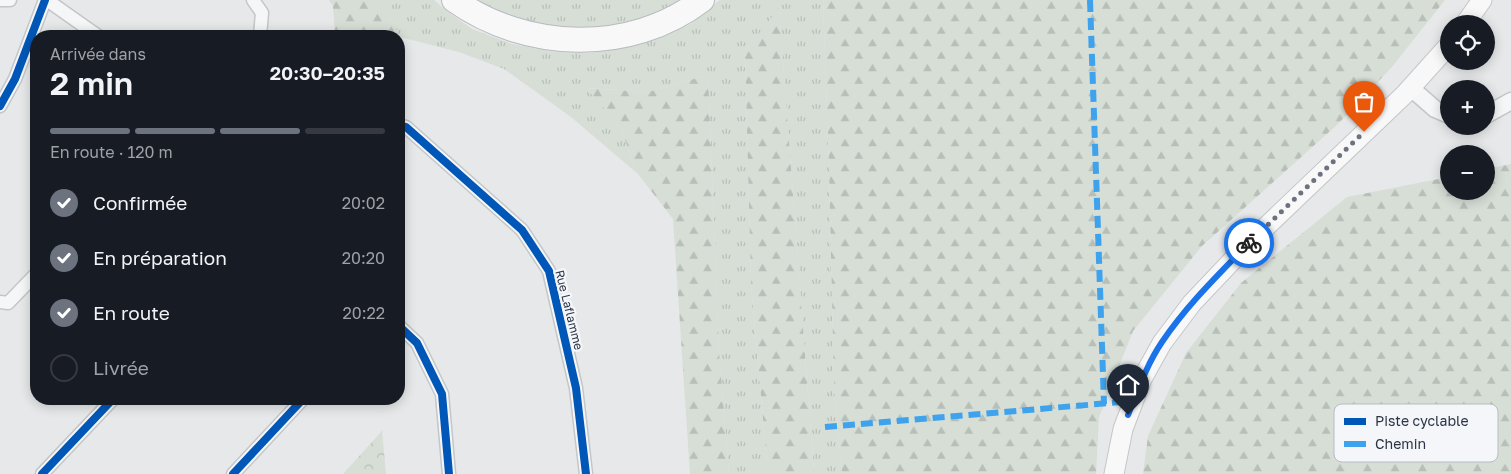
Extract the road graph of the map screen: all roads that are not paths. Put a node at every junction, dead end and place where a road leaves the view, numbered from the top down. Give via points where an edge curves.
1 (0, 0) edge
2 (10, 0) edge
3 (46, 0) edge
4 (253, 0) edge
5 (454, 0) edge
6 (702, 0) edge
7 (1482, 0) edge
8 (1471, 15) edge
9 (34, 30) edge
10 (89, 30) edge
11 (261, 30) edge
12 (30, 41) edge
13 (1440, 55) edge
14 (1411, 88) junction
15 (1511, 101) edge
16 (0, 106) edge
17 (1495, 109) edge
18 (1440, 111) edge
19 (405, 127) edge
20 (30, 280) edge
21 (0, 302) edge
22 (405, 332) edge
23 (107, 405) edge
24 (297, 405) edge
25 (42, 474) edge
26 (233, 474) edge
27 (449, 474) edge
28 (586, 474) edge
29 (1114, 474) edge

1 - 2 street
3 - 9 street
3 - 10 street
4 - 11 street via 262,13
5 - 6 highway via 506,28 540,37 572,40 640,31 670,20
7 - 8 main road
12 - 16 street
13 - 14 main road
14 - 18 street
14 - 29 main road via 1248,244 1192,303 1162,343 1142,380 1123,429
15 - 17 street
19 - 28 street, Rue Laflamme via 522,230 549,271 576,388
20 - 21 street via 8,303
22 - 27 street via 417,343 442,394
23 - 25 street
24 - 26 street

